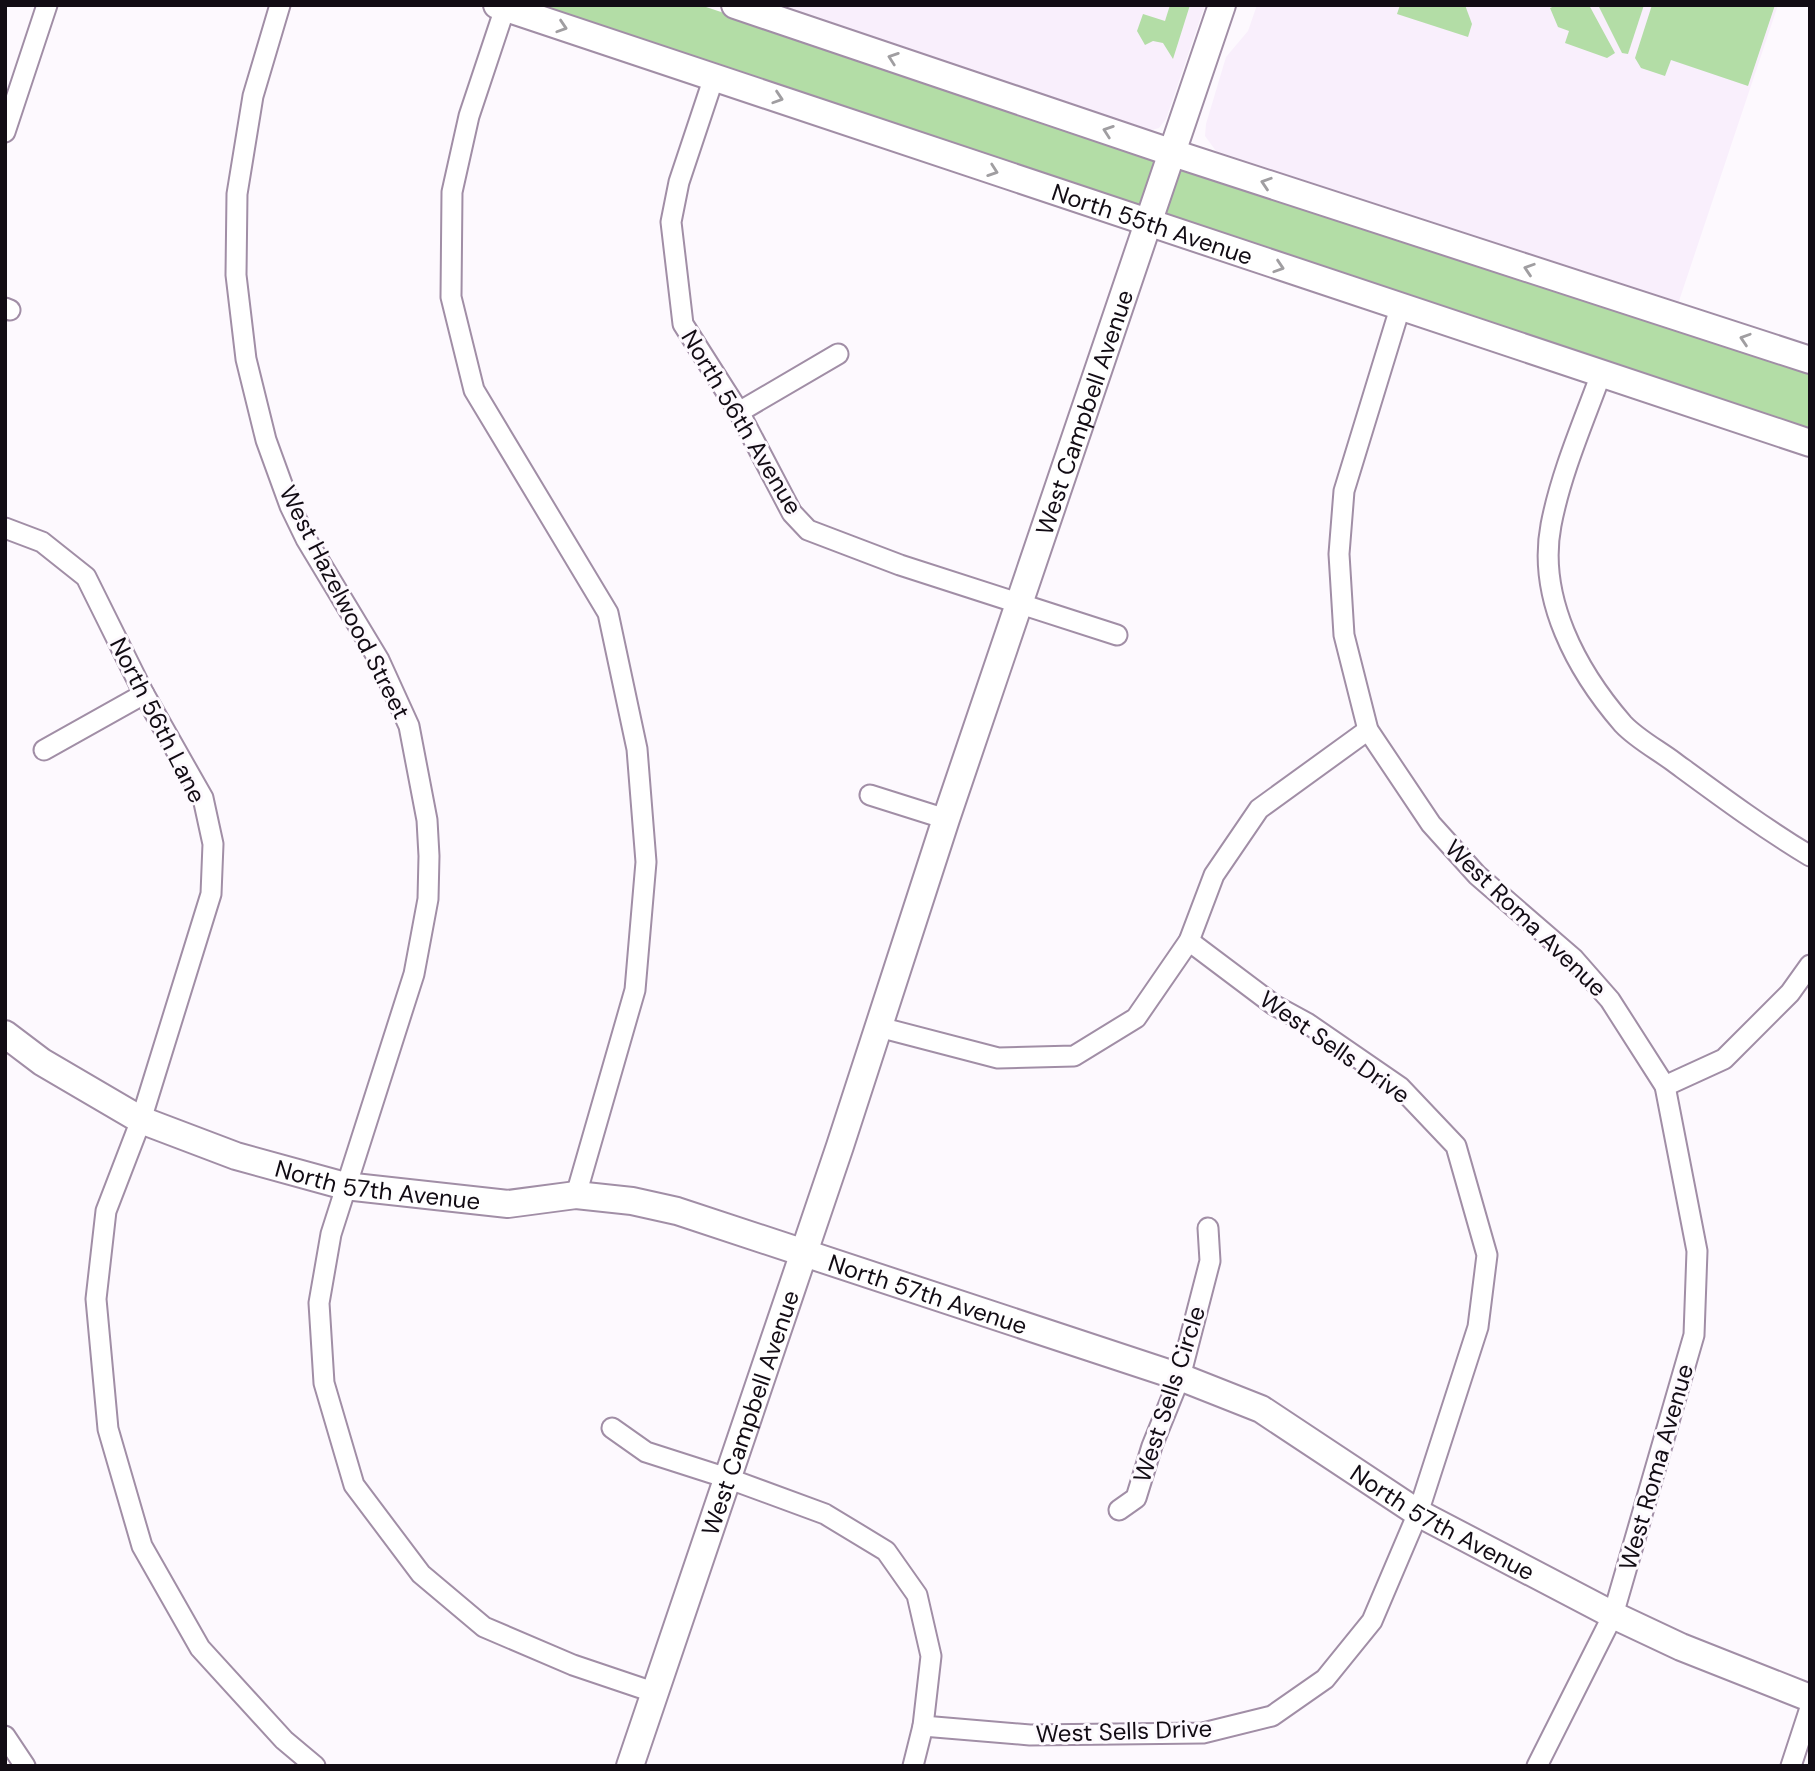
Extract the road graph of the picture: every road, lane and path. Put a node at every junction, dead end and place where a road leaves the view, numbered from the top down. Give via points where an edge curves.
1 (47, 5) edge
2 (280, 5) edge
3 (735, 5) edge
4 (1222, 5) edge
5 (501, 7) edge
6 (714, 77) junction
7 (11, 95) edge
8 (5, 132) edge
9 (1173, 153) junction
10 (1149, 225) junction
11 (1400, 308) junction
12 (838, 354) dead end
13 (1810, 360) edge
14 (1601, 374) junction
15 (738, 412) junction
16 (1810, 443) edge
17 (5, 528) edge
18 (1020, 605) junction
19 (1117, 635) dead end
20 (144, 694) junction
21 (1368, 730) junction
22 (44, 750) dead end
23 (870, 795) dead end
24 (946, 819) junction
25 (1810, 856) edge
26 (1189, 942) junction
27 (1810, 965) edge
28 (879, 1027) junction
29 (5, 1034) edge
30 (1665, 1086) junction
31 (141, 1120) junction
32 (345, 1186) junction
33 (576, 1195) junction
34 (1208, 1228) dead end
35 (805, 1251) junction
36 (1180, 1377) junction
37 (611, 1428) dead end
38 (727, 1478) junction
39 (1119, 1510) dead end
40 (1418, 1513) junction
41 (1613, 1615) junction
42 (653, 1692) junction
43 (1810, 1698) edge
44 (1810, 1708) edge
45 (923, 1726) junction
46 (5, 1736) edge
47 (25, 1766) edge
48 (315, 1766) edge
49 (630, 1766) edge
50 (913, 1766) edge
51 (1537, 1766) edge
52 (1791, 1766) edge

1 - 7 street
2 - 32 street, West Hazelwood Street via 253,96 237,194 236,275 246,359 266,440 290,506 379,660 409,726 427,820 428,899 414,974
9 -> 3 street
4 - 9 street, West Campbell Avenue
5 -> 6 street, North 55th Avenue
5 - 33 street via 452,192 451,297 474,390 608,613 637,749 646,862 635,990
6 -> 10 street, North 55th Avenue
6 - 15 street, North 56th Avenue via 679,182 671,222 674,270 683,324
7 - 8 street
9 - 10 street, West Campbell Avenue
13 -> 9 street
10 -> 11 street, North 55th Avenue
10 - 18 street, West Campbell Avenue
11 - 14 street, North 55th Avenue
11 - 21 street, West Roma Avenue via 1344,491 1339,554 1344,635
12 - 15 street
14 - 16 street, North 55th Avenue
14 - 25 street via 1550,527 1550,578 1560,623 1583,673 1625,726 1765,829
15 - 18 street, North 56th Avenue via 792,513 808,530
17 - 20 street, North 56th Lane via 42,542 86,577
18 - 19 street, North 56th Avenue
18 - 24 street, West Campbell Avenue
20 - 22 street
20 - 31 street, North 56th Lane via 203,798 213,844 211,894
21 - 26 street via 1259,809 1214,875
21 - 30 street, West Roma Avenue via 1431,824 1477,874 1574,959 1610,1000
23 - 24 street
24 - 28 street, West Campbell Avenue
26 - 28 street via 1136,1018 1074,1056 998,1058
26 - 40 street, West Sells Drive via 1274,1005 1400,1087 1456,1146 1487,1255 1478,1328
27 - 30 street via 1790,993 1724,1059
28 - 35 street, West Campbell Avenue
29 - 31 street, North 57th Avenue via 42,1062
30 - 41 street, West Roma Avenue via 1698,1251 1694,1335
31 - 32 street, North 57th Avenue via 236,1156
31 - 48 street, North 56th Lane via 107,1211 96,1299 108,1429 142,1546 200,1648 284,1740
32 - 33 street, North 57th Avenue via 508,1204
32 - 42 street, West Hazelwood Street via 319,1303 324,1383 354,1485 421,1574 484,1627 573,1665
33 - 35 street, North 57th Avenue via 677,1211
34 - 36 street, West Sells Circle via 1210,1261
35 - 36 street, North 57th Avenue
35 - 38 street, West Campbell Avenue
36 - 39 street, West Sells Circle via 1136,1498
36 - 40 street, North 57th Avenue via 1261,1409
37 - 38 street via 646,1452
38 - 42 street, West Campbell Avenue
38 - 45 street via 825,1514 886,1551 917,1595 931,1656
40 - 41 street, North 57th Avenue
40 - 45 street, West Sells Drive via 1371,1621 1325,1679 1272,1716 1203,1733 1030,1735
41 - 43 street, North 57th Avenue
41 - 51 street, West Roma Avenue
42 - 49 street, West Campbell Avenue
44 - 52 street
45 - 50 street
46 - 47 street

